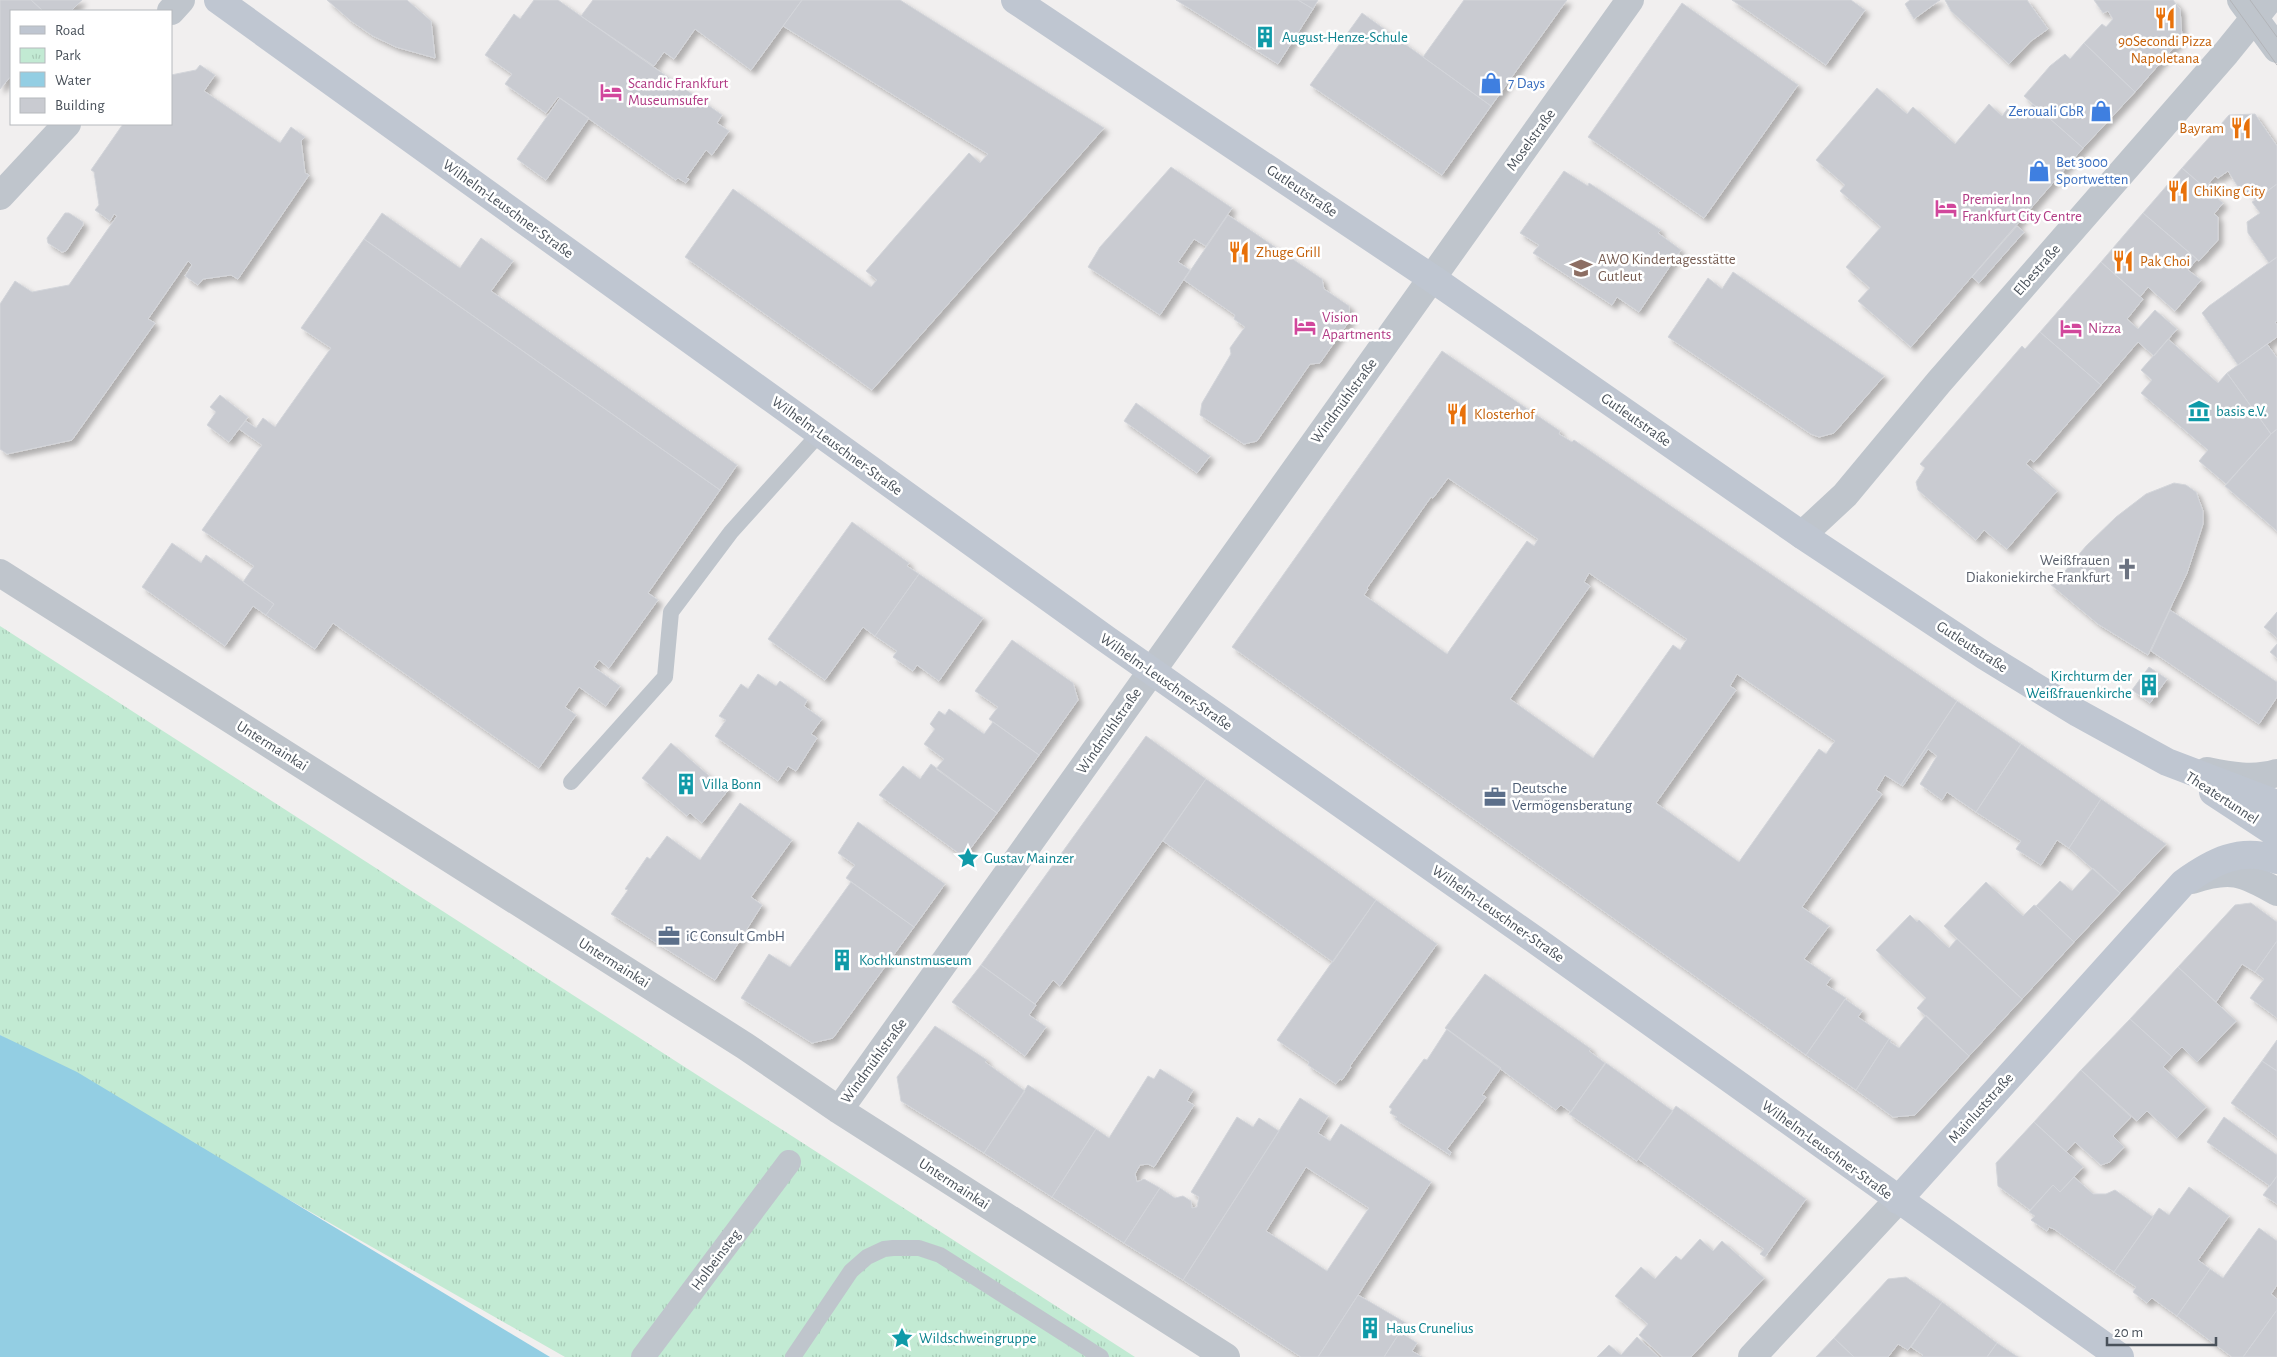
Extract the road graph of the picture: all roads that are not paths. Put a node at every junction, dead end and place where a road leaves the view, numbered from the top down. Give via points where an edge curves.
1 (181, 0) edge
2 (218, 0) edge
3 (1015, 0) edge
4 (1630, 0) edge
5 (2254, 6) edge
6 (172, 10) edge
7 (2277, 50) edge
8 (66, 125) edge
9 (0, 196) edge
10 (1433, 279) junction
11 (820, 433) junction
12 (1802, 535) junction
13 (0, 573) edge
14 (1151, 672) junction
15 (2167, 762) junction
16 (2277, 773) edge
17 (571, 782) dead end
18 (2277, 804) edge
19 (2277, 834) edge
20 (2277, 860) edge
21 (2183, 883) junction
22 (2277, 892) edge
23 (839, 1110) junction
24 (789, 1162) dead end
25 (1898, 1200) junction
26 (643, 1357) edge
27 (793, 1357) edge
28 (1101, 1357) edge
29 (1226, 1357) edge
30 (1752, 1357) edge
31 (2120, 1357) edge

1 - 6 street
2 - 11 main road, Wilhelm-Leuschner-Straße
3 - 10 main road, Gutleutstraße
4 - 10 street, Moselstraße
5 - 7 street
5 - 12 street, Elbestraße via 2226,53 1844,495
8 - 9 street
10 - 12 main road, Gutleutstraße
10 - 14 street, Windmühlstraße
11 - 14 main road, Wilhelm-Leuschner-Straße
11 - 17 lane via 731,532 671,612 665,677
12 - 15 main road, Gutleutstraße via 1986,656 2078,713
13 - 23 street, Untermainkai via 745,1046
14 - 23 street, Windmühlstraße
14 - 25 main road, Wilhelm-Leuschner-Straße via 1538,942
15 - 16 street via 2244,777
15 - 18 main road, Gutleutstraße
15 - 19 main road, Theatertunnel
20 - 21 main road, Mainluststraße via 2256,854 2238,855 2213,864
21 - 22 street via 2204,876 2240,873
21 - 25 main road, Mainluststraße
23 - 29 street, Untermainkai
24 - 26 street, Holbeinsteg
25 - 30 street, Mainluststraße
25 - 31 main road, Wilhelm-Leuschner-Straße
27 - 28 lane via 851,1271 867,1257 884,1249 919,1248 940,1255

